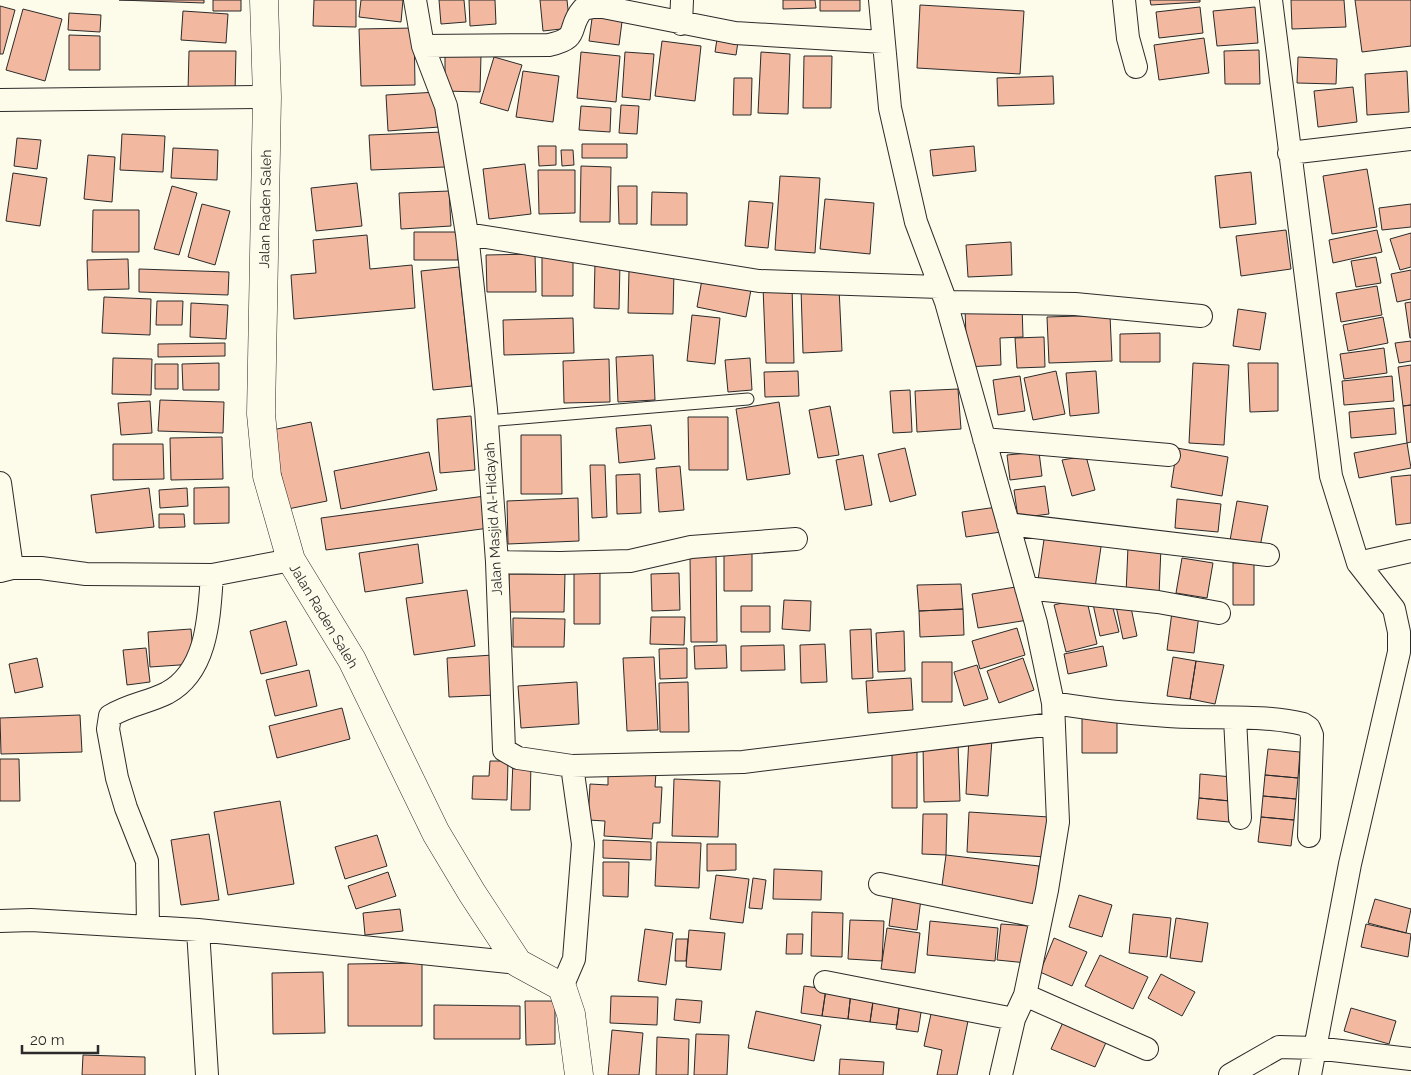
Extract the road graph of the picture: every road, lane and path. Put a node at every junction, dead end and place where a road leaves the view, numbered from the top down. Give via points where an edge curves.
1 (264, 0) edge
2 (415, 0) edge
3 (682, 0) edge
4 (880, 0) edge
5 (1124, 0) edge
6 (1271, 0) edge
7 (682, 24) junction
8 (883, 42) junction
9 (423, 46) junction
10 (1136, 67) dead end
11 (267, 97) junction
12 (0, 100) edge
13 (1411, 139) edge
14 (1289, 153) junction
15 (467, 234) junction
16 (942, 294) junction
17 (1201, 316) dead end
18 (748, 399) dead end
19 (487, 421) junction
20 (984, 439) junction
21 (1170, 455) dead end
22 (0, 483) edge
23 (1008, 524) junction
24 (796, 539) dead end
25 (1411, 551) edge
26 (1268, 555) dead end
27 (290, 560) junction
28 (497, 562) junction
29 (1358, 563) junction
30 (6, 570) edge
31 (212, 575) junction
32 (1026, 588) junction
33 (1219, 613) dead end
34 (1053, 714) junction
35 (1235, 718) junction
36 (572, 766) junction
37 (1240, 818) dead end
38 (1309, 836) dead end
39 (880, 884) dead end
40 (1041, 917) junction
41 (0, 920) edge
42 (148, 926) junction
43 (198, 930) junction
44 (518, 964) junction
45 (825, 982) dead end
46 (562, 987) junction
47 (1025, 995) junction
48 (1014, 1019) junction
49 (1315, 1048) junction
50 (1147, 1049) dead end
51 (1411, 1060) edge
52 (207, 1075) edge
53 (579, 1075) edge
54 (1001, 1075) edge
55 (1230, 1075) edge
56 (1310, 1075) edge

1 - 11 street, Jalan Raden Saleh
2 - 9 street, Jalan Masjid Al-Hidayah
3 - 7 street
4 - 8 street
5 - 10 street via 1128,38
6 - 14 street
7 - 8 street via 736,32
7 - 9 street via 598,6 583,9 570,38 564,42 549,45
8 - 16 street via 890,108 916,222
9 - 15 street, Jalan Masjid Al-Hidayah via 446,106
11 - 12 street
11 - 27 street, Jalan Raden Saleh via 261,414 267,476
13 - 14 street
14 - 29 street via 1331,476
15 - 16 street via 759,281
15 - 19 street, Jalan Masjid Al-Hidayah
16 - 17 street
16 - 20 street
18 - 19 lane
19 - 28 street, Jalan Masjid Al-Hidayah
20 - 21 street
20 - 23 street
22 - 30 street
23 - 26 street
23 - 32 street
24 - 28 street via 691,546 630,561
25 - 29 street
27 - 31 street
27 - 44 street, Jalan Raden Saleh via 352,660 436,833
28 - 36 street, Jalan Masjid Al-Hidayah via 504,750 518,758
29 - 49 street via 1394,609 1399,652 1350,864
30 - 31 street via 41,568 86,574
31 - 42 street via 207,627 200,654 189,676 169,692 148,702 126,706 110,716 108,729 117,778 147,860
32 - 33 street via 1158,602
32 - 34 street
34 - 35 street via 1092,709
34 - 36 street via 743,762
34 - 40 street via 1058,822
35 - 37 street
35 - 38 street via 1295,722 1309,728 1312,735
36 - 46 street via 583,844 574,959
39 - 40 street
40 - 47 street
41 - 42 street
42 - 43 street
43 - 44 street
43 - 52 street
44 - 46 street
45 - 48 street
46 - 53 street via 571,1014
47 - 48 street
47 - 50 street
48 - 54 street
49 - 51 street
49 - 55 street via 1279,1048
49 - 56 street

